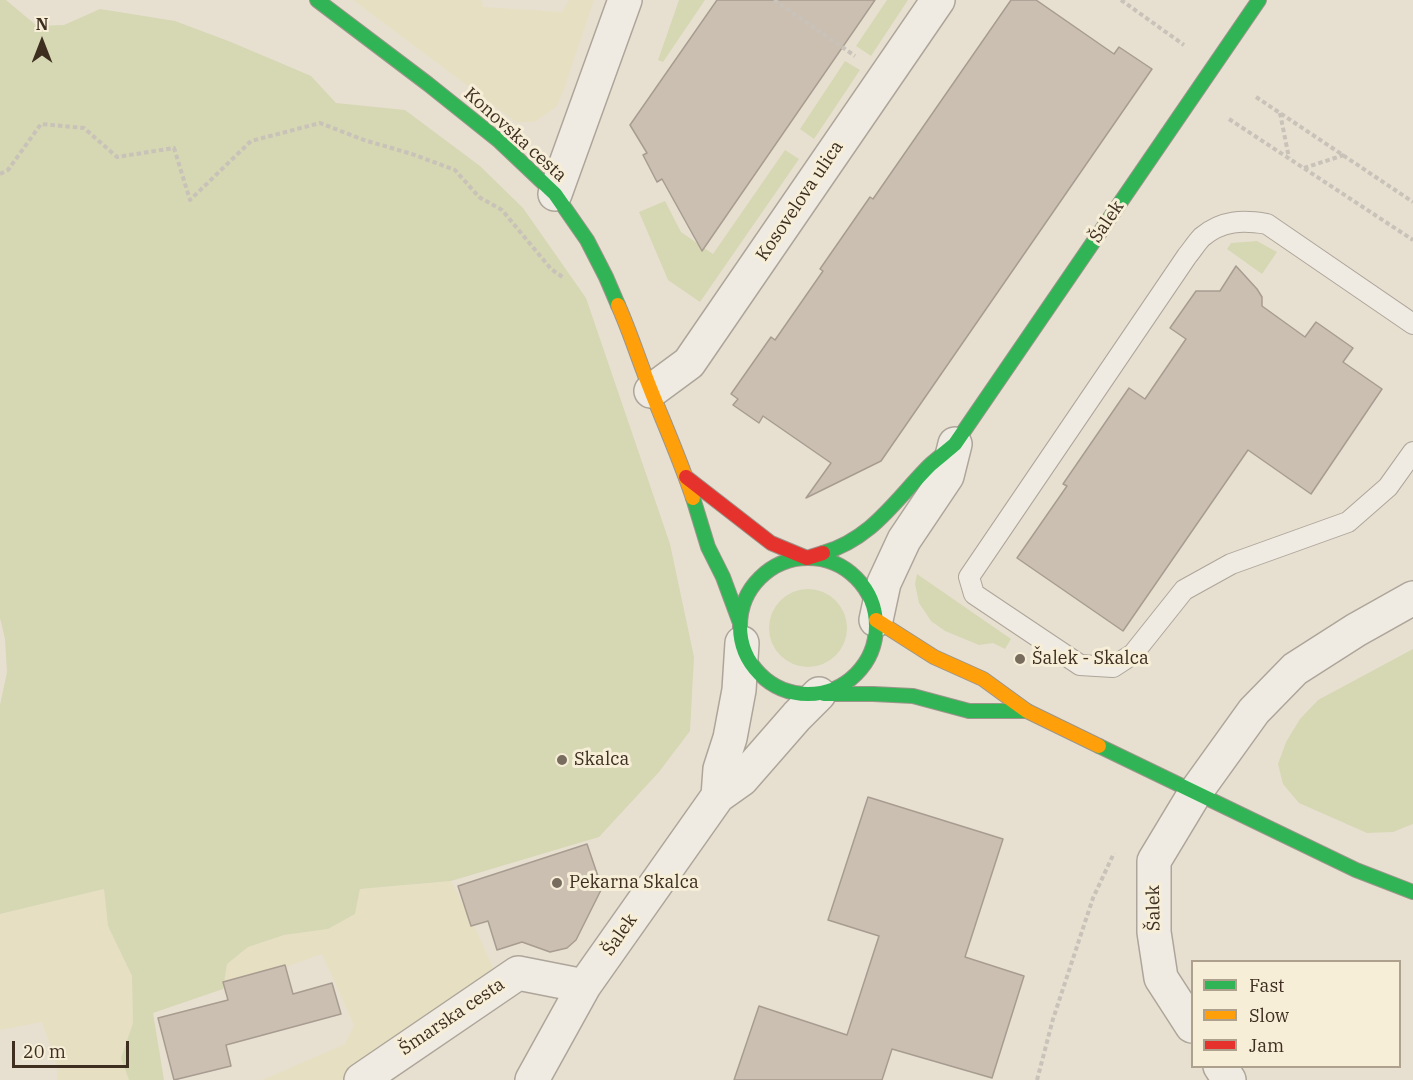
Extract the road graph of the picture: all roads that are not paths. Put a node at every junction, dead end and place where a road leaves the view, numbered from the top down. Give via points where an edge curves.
1 (317, 0) edge
2 (625, 0) edge
3 (938, 0) edge
4 (1259, 0) edge
5 (555, 194) junction
6 (1413, 324) edge
7 (651, 391) junction
8 (955, 444) junction
9 (1413, 452) edge
10 (686, 477) junction
11 (807, 558) junction
12 (1413, 598) edge
13 (876, 620) junction
14 (741, 633) junction
15 (819, 694) junction
16 (1027, 711) junction
17 (1195, 793) junction
18 (718, 796) junction
19 (1413, 892) edge
20 (584, 986) junction
21 (1191, 1024) edge
22 (361, 1080) edge
23 (532, 1080) edge

1 - 5 street, Konovska cesta via 429,84
2 - 5 street
3 - 7 street, Kosovelova ulica via 689,363
4 - 8 street, Šalek
5 - 7 street, Konovska cesta via 587,240 606,277
6 - 9 lane via 1267,224 1224,224 1202,237 969,577 974,594 1080,665 1113,667 1133,654 1184,590 1231,564 1348,522 1388,487
7 - 10 street, Konovska cesta
8 - 11 street, Šalek via 856,539
8 - 13 street via 947,476 904,540 884,583
10 - 11 street via 771,543
10 - 14 street, Konovska cesta
11 - 13 street via 827,560 846,569 871,600
11 - 14 street via 787,561 754,584 744,603
12 - 17 street, Šalek via 1295,669 1254,711
13 - 15 street via 875,640 856,676
13 - 16 street via 934,657 983,679
14 - 15 street via 750,661 763,677 799,694
14 - 18 street via 739,690 720,769
15 - 16 street via 913,696 969,711
15 - 18 street via 742,779
16 - 17 street
17 - 19 street via 1356,870
17 - 21 street, Šalek via 1154,861 1154,932 1161,978
18 - 20 street, Šalek
20 - 22 street, Šmarska cesta via 518,973
20 - 23 street, Šalek

